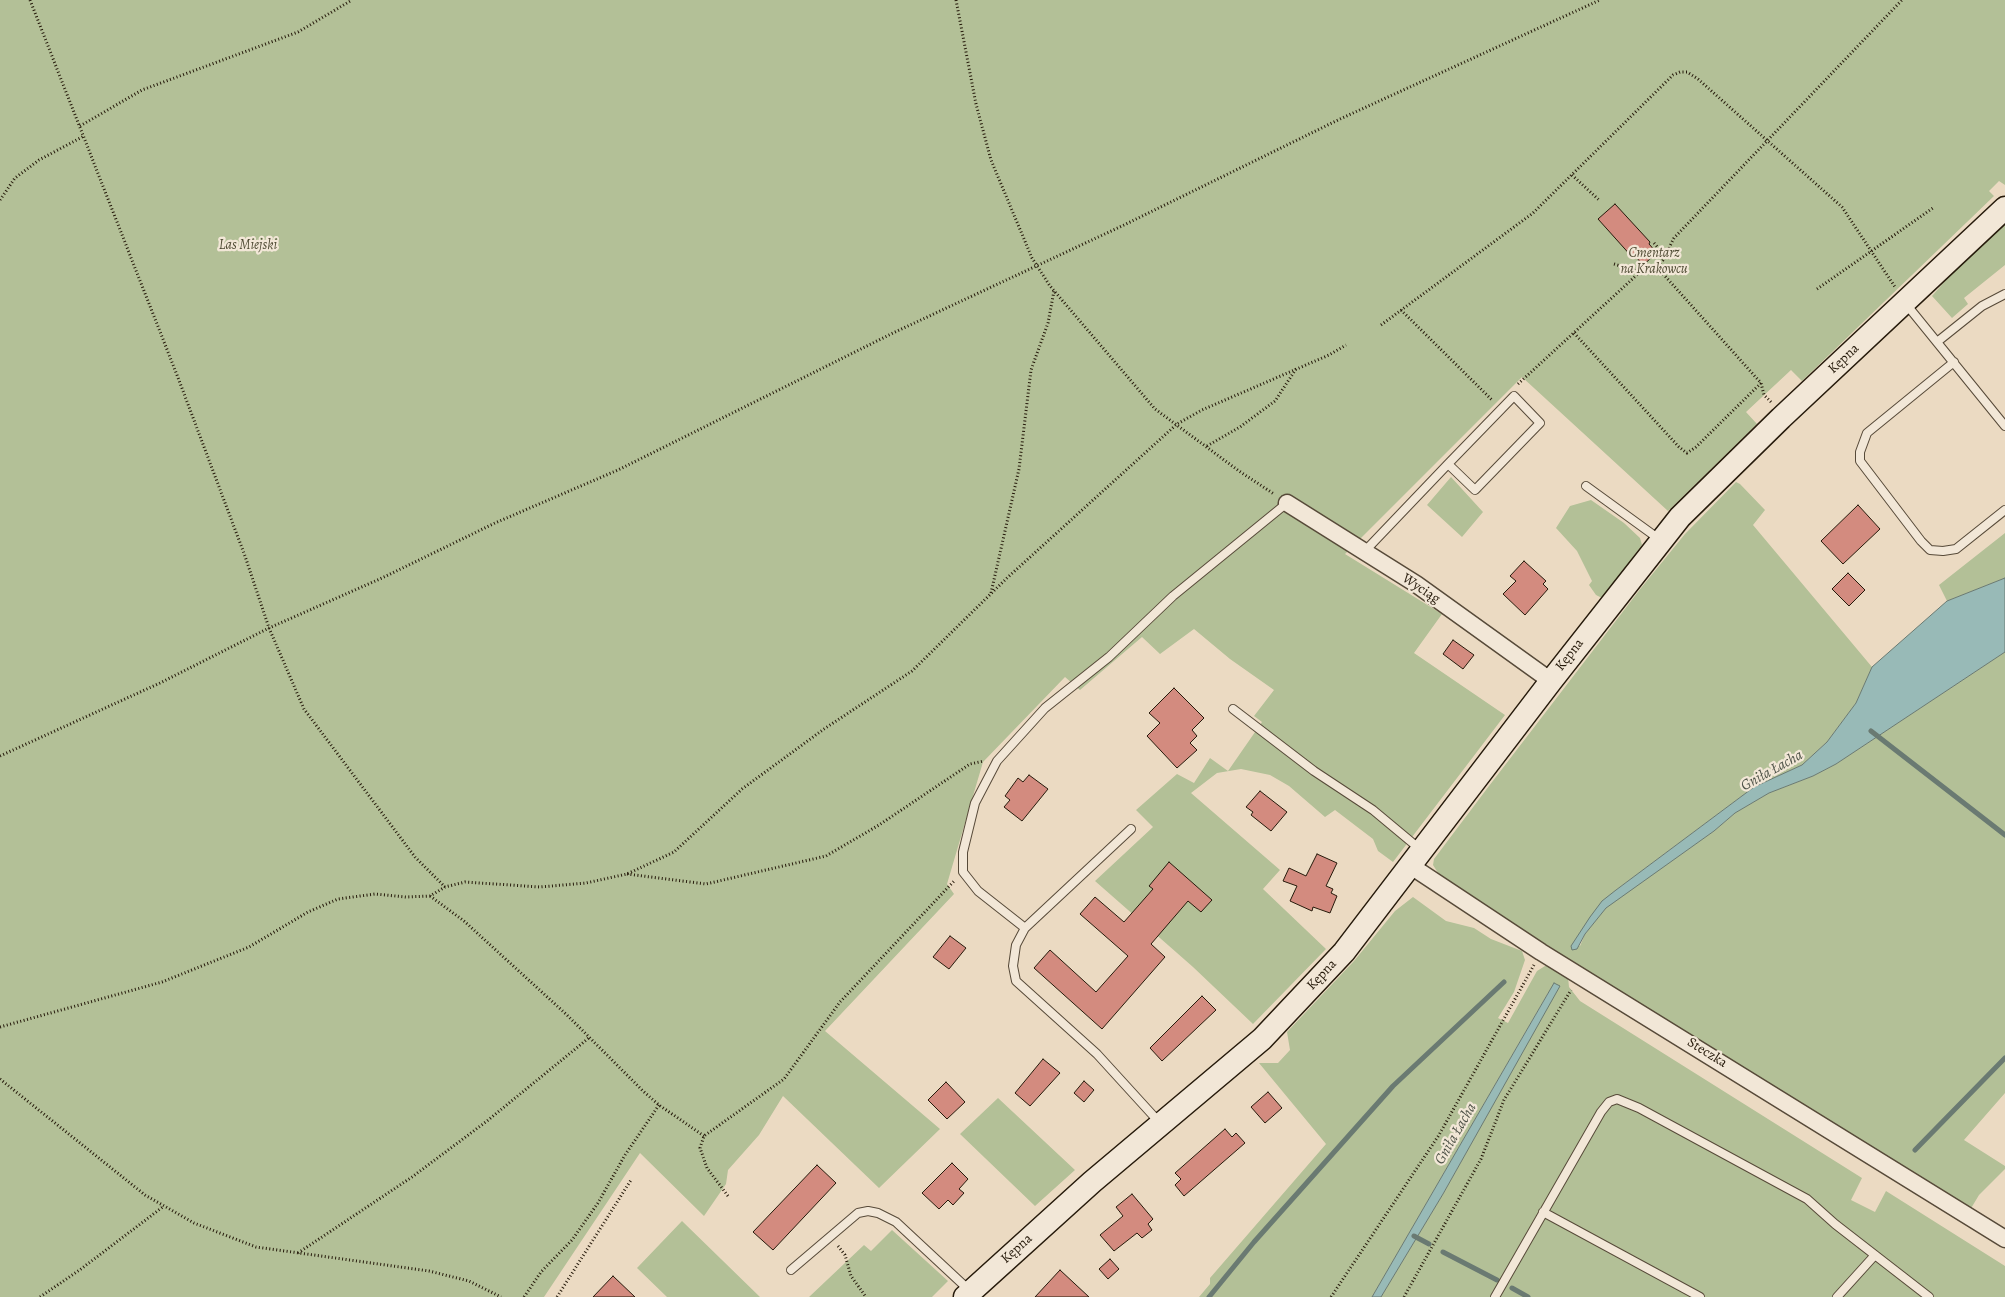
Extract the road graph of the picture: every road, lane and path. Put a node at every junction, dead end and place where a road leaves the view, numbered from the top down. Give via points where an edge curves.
1 (30, 0) edge
2 (352, 0) edge
3 (956, 0) edge
4 (1600, 0) edge
5 (1902, 0) edge
6 (80, 126) junction
7 (84, 136) junction
8 (1767, 140) junction
9 (1572, 175) junction
10 (0, 200) edge
11 (1599, 200) dead end
12 (1933, 208) dead end
13 (2005, 208) edge
14 (1654, 243) dead end
15 (1871, 252) junction
16 (1665, 256) junction
17 (1614, 264) dead end
18 (1037, 265) junction
19 (1656, 266) junction
20 (1640, 272) junction
21 (1818, 289) dead end
22 (1054, 291) junction
23 (2005, 294) edge
24 (1901, 296) junction
25 (1401, 310) junction
26 (1381, 325) dead end
27 (1574, 333) junction
28 (1937, 342) junction
29 (1346, 345) dead end
30 (1954, 362) junction
31 (1296, 368) junction
32 (1761, 383) junction
33 (1764, 395) dead end
34 (1514, 396) junction
35 (1496, 403) dead end
36 (1177, 424) junction
37 (2005, 426) edge
38 (1207, 446) junction
39 (1448, 464) junction
40 (1586, 486) dead end
41 (1287, 503) junction
42 (2005, 510) edge
43 (1661, 540) junction
44 (1364, 552) junction
45 (991, 594) junction
46 (269, 628) junction
47 (1551, 680) junction
48 (1233, 709) dead end
49 (0, 756) edge
50 (997, 761) junction
51 (1131, 829) dead end
52 (1417, 859) junction
53 (627, 874) junction
54 (966, 876) junction
55 (445, 887) junction
56 (430, 896) junction
57 (1024, 928) junction
58 (1541, 952) junction
59 (1580, 975) junction
60 (0, 1027) edge
61 (590, 1037) junction
62 (0, 1079) edge
63 (659, 1105) junction
64 (1160, 1124) junction
65 (704, 1136) junction
66 (631, 1180) dead end
67 (728, 1196) dead end
68 (164, 1206) junction
69 (1543, 1212) junction
70 (831, 1236) junction
71 (2005, 1239) edge
72 (298, 1253) junction
73 (1875, 1255) junction
74 (791, 1270) dead end
75 (968, 1294) edge
76 (40, 1297) edge
77 (501, 1297) edge
78 (524, 1297) edge
79 (557, 1297) edge
80 (866, 1297) edge
81 (1331, 1297) edge
82 (1404, 1297) edge
83 (1495, 1297) edge
84 (1700, 1297) edge
85 (1837, 1297) edge
86 (1929, 1297) edge

1 - 6 path
2 - 6 path via 298,32 142,90
3 - 18 path via 976,104 991,160
4 - 18 path via 1357,110
5 - 8 path
6 - 7 path
7 - 10 path via 39,160 15,178
7 - 46 path via 238,538
8 - 9 path via 1698,79 1687,72 1680,72 1673,74
8 - 15 path via 1842,208
8 - 16 path via 1674,238
9 - 11 path
9 - 25 path via 1519,225
12 - 15 path
13 - 24 street, Kępna
14 - 16 path
15 - 21 path
15 - 24 path
16 - 19 path
17 - 20 path
18 - 22 path
18 - 46 path via 618,470
19 - 20 path via 1650,272
19 - 32 path
20 - 27 path
22 - 36 path via 1155,409
22 - 45 path via 1048,323 1031,370 1018,469
23 - 28 lane via 1982,306
24 - 28 lane
24 - 43 street, Kępna via 1703,493
25 - 26 path
25 - 35 path
27 - 32 path via 1687,453
27 - 34 path via 1517,386
28 - 30 lane
29 - 31 path
30 - 37 lane
30 - 42 lane via 1867,433 1860,461 1930,550 1956,549
31 - 36 path
31 - 38 path via 1275,401
32 - 33 path
34 - 39 lane
34 - 39 lane via 1540,423 1475,490
36 - 38 path
36 - 45 path
38 - 41 path
39 - 44 lane
40 - 43 lane
41 - 44 street, Wyciąg
41 - 50 lane via 1173,596 1109,657 1045,708
43 - 47 street, Kępna
44 - 47 street, Wyciąg via 1416,584
45 - 53 path via 912,671 824,728 742,789 674,852
46 - 49 path via 160,684
46 - 55 path via 304,709 415,857
47 - 52 street, Kępna
48 - 52 lane via 1314,771 1380,815
50 - 53 path via 991,759 970,764 826,856 706,884
50 - 54 lane via 975,803 963,852
51 - 57 lane
52 - 58 street, Steczka
52 - 64 street, Kępna via 1344,952 1262,1039
53 - 55 path via 586,883 540,887 465,882
54 - 57 lane via 978,891
54 - 65 path via 953,881 840,1002 784,1078
55 - 56 path
56 - 60 path via 375,894 338,899 308,912 249,947 162,982
56 - 61 path via 464,922
57 - 64 lane via 1016,945 1013,966 1016,980 1096,1054
58 - 59 street, Steczka
58 - 81 path via 1439,1135
59 - 71 street, Steczka
59 - 82 path via 1504,1100 1482,1160
61 - 63 path
61 - 72 path via 412,1177
62 - 68 path via 145,1195
63 - 65 path
63 - 78 path via 572,1240 541,1272
64 - 75 street, Kępna
65 - 67 path via 700,1148 706,1168
66 - 79 path
68 - 72 path via 194,1223 256,1247
68 - 76 path
69 - 73 lane via 1601,1112 1616,1099 1639,1108 1807,1199
69 - 83 lane
69 - 84 lane
70 - 74 lane
70 - 75 lane via 858,1213 878,1213 896,1222
70 - 80 path via 846,1255 851,1276
72 - 77 path via 429,1271 469,1281
73 - 85 lane
73 - 86 lane

